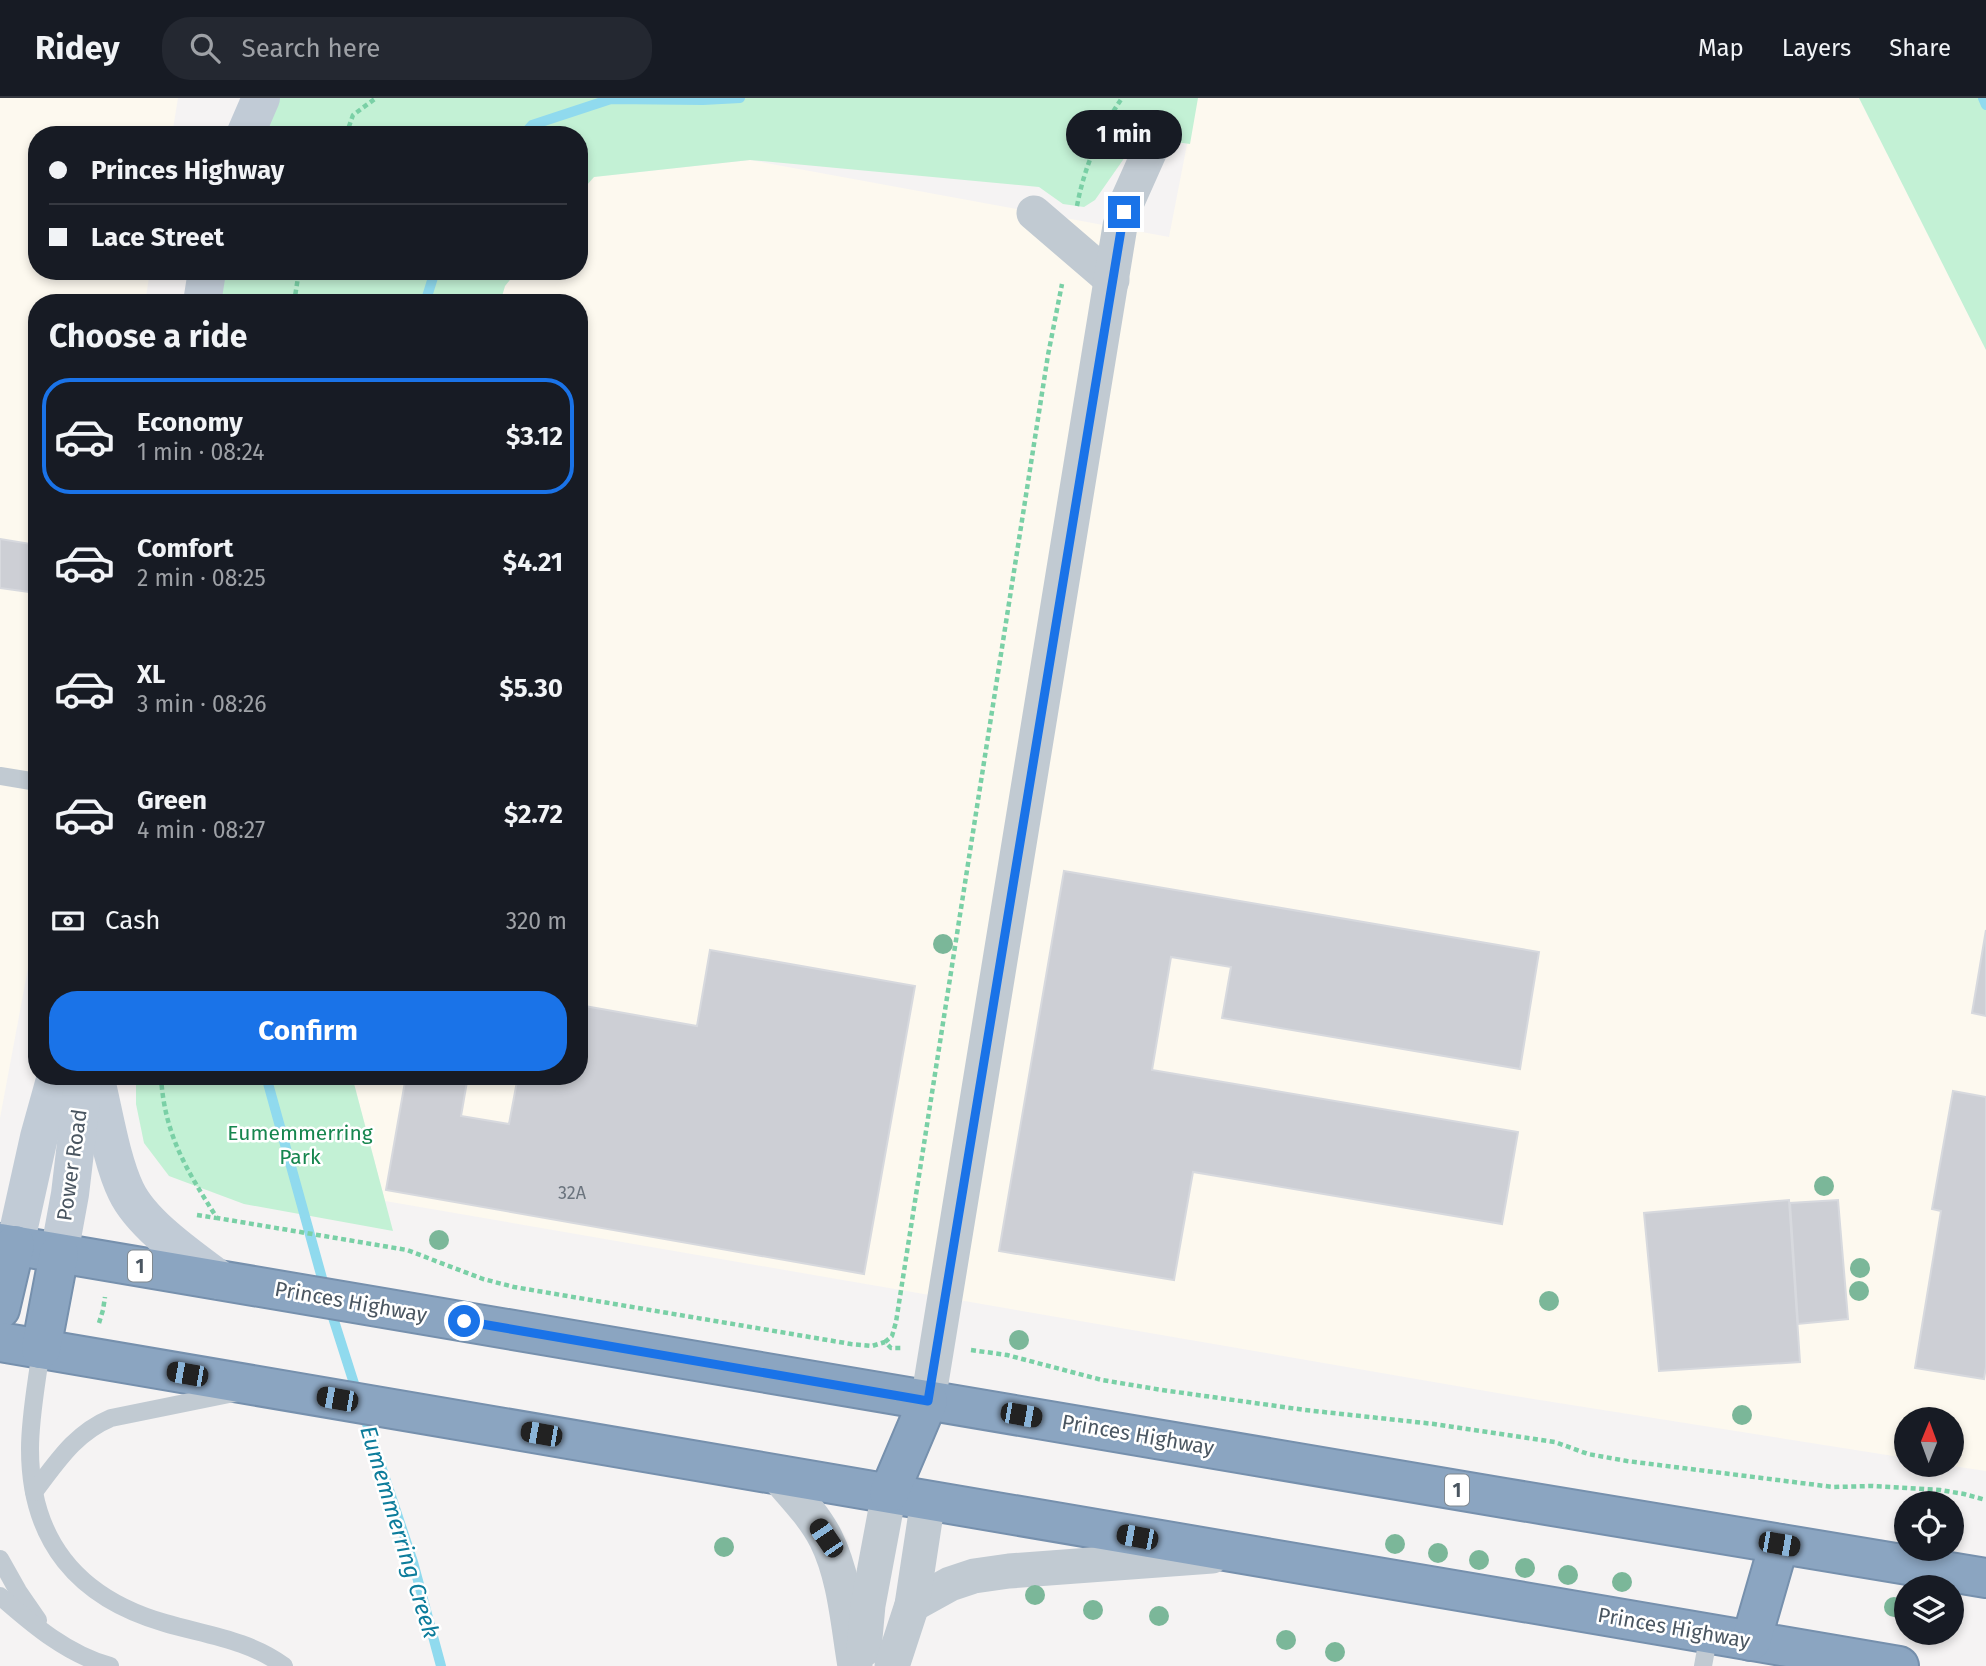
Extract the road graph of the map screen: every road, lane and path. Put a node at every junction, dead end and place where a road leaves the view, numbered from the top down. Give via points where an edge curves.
1 (261, 98) edge
2 (376, 98) edge
3 (1122, 98) edge
4 (249, 126) edge
5 (349, 126) edge
6 (1152, 146) dead end
7 (1034, 214) dead end
8 (1070, 244) junction
9 (1112, 280) junction
10 (0, 776) edge
11 (28, 781) edge
12 (54, 1085) edge
13 (83, 1085) edge
14 (97, 1085) edge
15 (162, 1085) edge
16 (35, 1154) junction
17 (0, 1168) edge
18 (8, 1244) edge
19 (59, 1254) junction
20 (220, 1280) junction
21 (0, 1309) edge
22 (0, 1342) edge
23 (885, 1342) junction
24 (937, 1348) junction
25 (41, 1349) junction
26 (276, 1389) junction
27 (928, 1401) junction
28 (776, 1474) junction
29 (34, 1492) junction
30 (889, 1493) junction
31 (928, 1500) junction
32 (1986, 1500) edge
33 (1779, 1544) junction
34 (1240, 1554) junction
35 (0, 1559) edge
36 (1986, 1578) edge
37 (0, 1596) edge
38 (912, 1605) junction
39 (50, 1637) junction
40 (1751, 1641) junction
41 (1706, 1650) edge
42 (110, 1666) edge
43 (284, 1666) edge
44 (855, 1666) edge
45 (863, 1666) edge
46 (892, 1666) edge
47 (1899, 1666) edge

1 - 4 main road
2 - 5 path via 353,115
3 - 8 path via 1084,175
6 - 9 street via 1124,212
7 - 8 street
8 - 9 street
8 - 23 path via 1048,355 897,1322
9 - 24 street
10 - 11 lane
12 - 16 main road, Power Road
13 - 19 main road, Power Road
14 - 20 main road via 126,1192 162,1234
15 - 23 path via 164,1109 179,1152 217,1218 407,1250 514,1287 851,1344
16 - 17 main road
16 - 18 main road, Power Road
18 - 19 highway, Princes Highway / 1
18 - 21 highway
19 - 20 highway, Princes Highway / 1
19 - 25 highway
20 - 27 highway, Princes Highway / 1
22 - 25 highway, Princes Highway
23 - 24 path via 891,1348
24 - 27 street
24 - 32 path via 1007,1355 1162,1390 1555,1443 1627,1461 1833,1487 1940,1490
25 - 26 highway, Princes Highway
25 - 29 lane via 30,1435
26 - 28 highway, Princes Highway
26 - 29 lane via 111,1418 78,1437
27 - 30 highway
27 - 31 highway
27 - 33 highway, Princes Highway / 1
28 - 30 highway, Princes Highway
28 - 44 street via 826,1538 839,1578
29 - 43 lane via 52,1544 92,1590 161,1622 252,1647
30 - 31 highway, Princes Highway
30 - 45 street via 868,1605
31 - 34 highway, Princes Highway
31 - 38 street
33 - 36 highway, Princes Highway / 1
33 - 40 highway
34 - 38 street via 1009,1570 950,1584
34 - 41 highway, Princes Highway
35 - 39 lane
37 - 39 lane
38 - 46 street
39 - 42 lane
40 - 41 highway, Princes Highway
40 - 47 highway, Princes Highway

